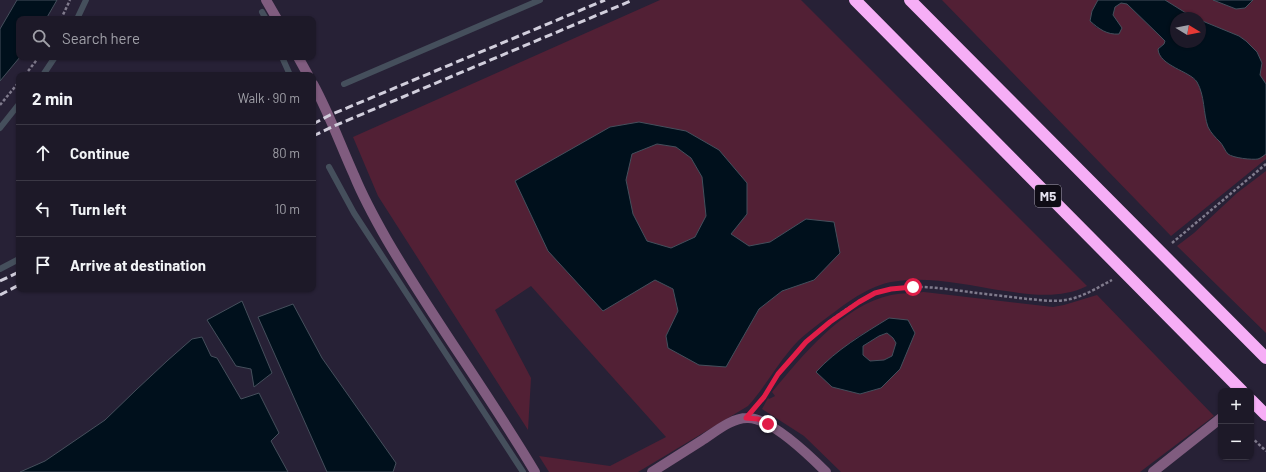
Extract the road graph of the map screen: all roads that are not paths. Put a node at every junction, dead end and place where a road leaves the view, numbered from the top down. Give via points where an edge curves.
1 (266, 0) edge
2 (855, 0) edge
3 (910, 0) edge
4 (275, 16) edge
5 (300, 60) edge
6 (306, 72) edge
7 (316, 89) edge
8 (1266, 358) edge
9 (1239, 388) edge
10 (1254, 403) edge
11 (1266, 416) edge
12 (1218, 420) edge
13 (535, 472) edge
14 (652, 472) edge
15 (826, 472) edge
16 (1153, 472) edge

1 - 4 street
2 - 9 highway, M5, bridge
3 - 8 highway, bridge
5 - 6 street
7 - 13 street via 330,115 354,177 386,239
10 - 11 highway
12 - 16 street
14 - 15 street via 731,422 746,418 758,419 768,424

